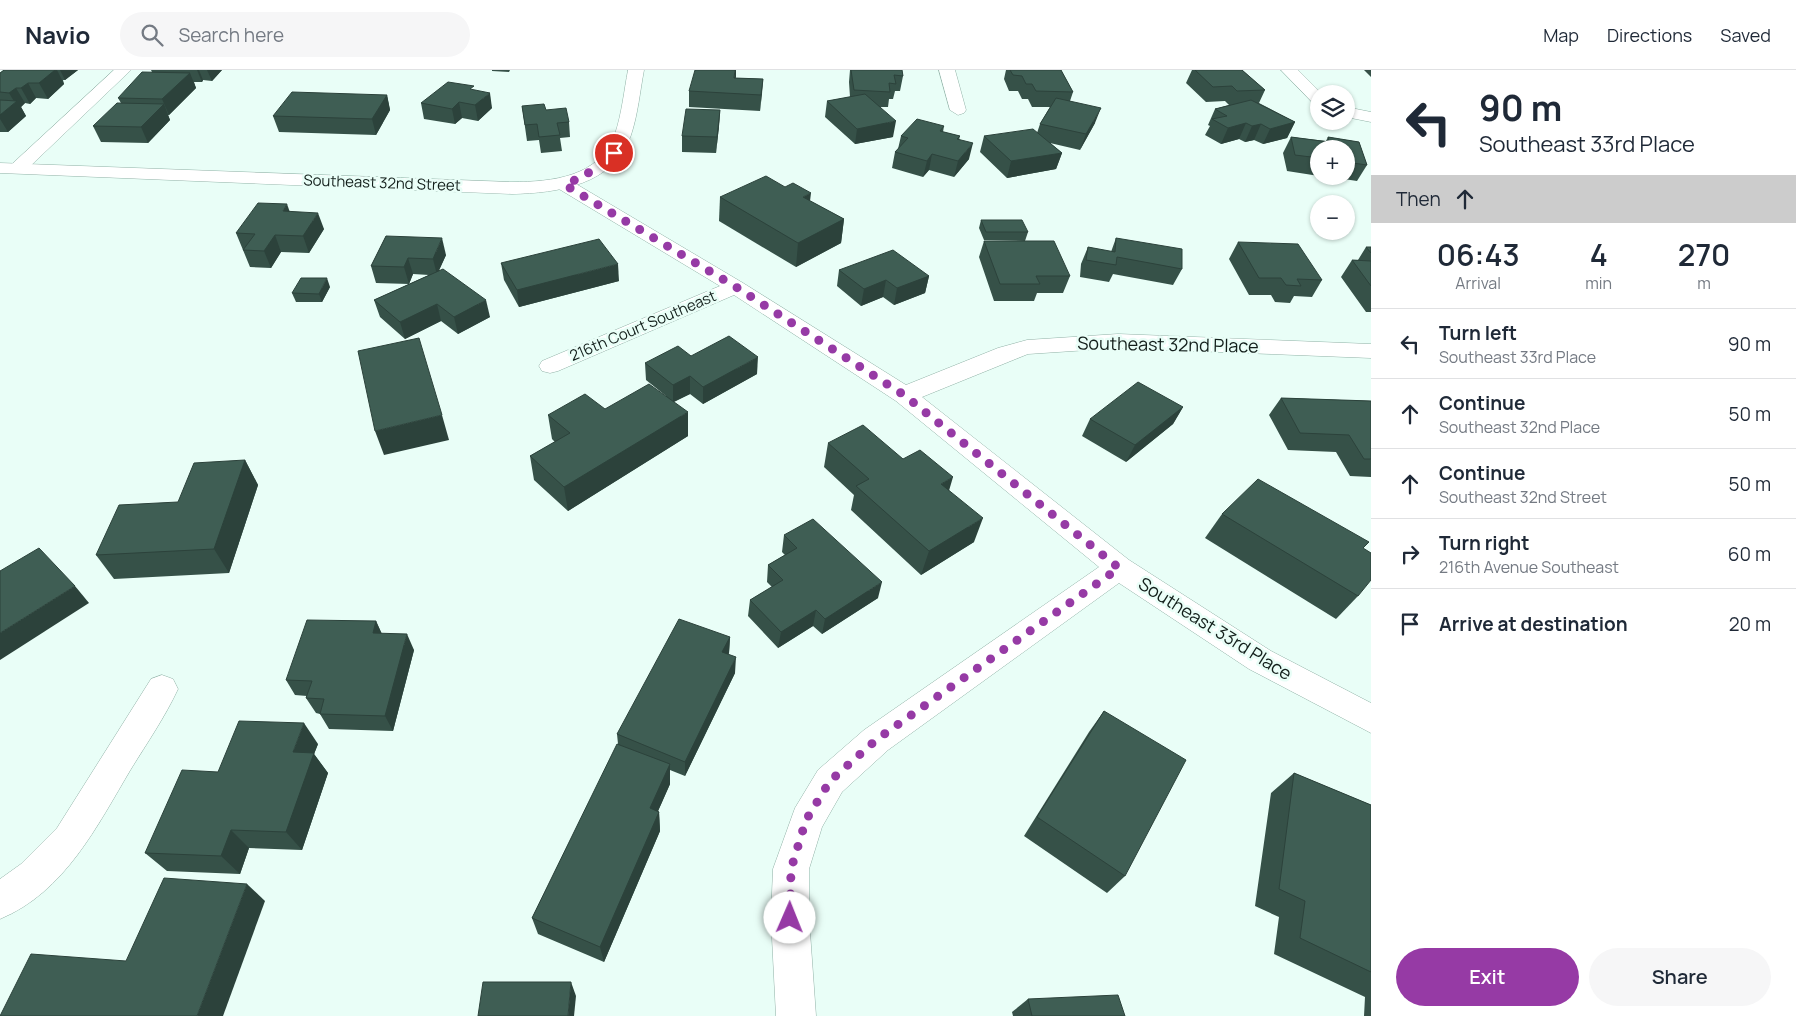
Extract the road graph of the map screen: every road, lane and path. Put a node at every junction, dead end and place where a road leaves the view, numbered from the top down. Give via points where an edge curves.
1 (123, 70) edge
2 (636, 70) edge
3 (947, 70) edge
4 (1289, 70) edge
5 (1310, 91) edge
6 (958, 110) dead end
7 (1355, 114) edge
8 (1371, 117) edge
9 (8, 168) edge
10 (565, 185) junction
11 (736, 287) junction
12 (1371, 352) edge
13 (550, 366) dead end
14 (904, 395) junction
15 (1119, 568) junction
16 (162, 689) dead end
17 (1371, 719) edge
18 (0, 901) edge
19 (796, 1016) edge

1 - 9 street
2 - 10 street, Southeast 32nd Street via 621,140 614,153 586,175
3 - 6 street
4 - 5 street
7 - 8 street
9 - 10 street, Southeast 32nd Street via 512,188
10 - 11 street
11 - 13 street, 216th Court Southeast
11 - 14 street
12 - 14 street, Southeast 32nd Place via 1118,341 1051,344 1006,353
14 - 15 street, Southeast 33rd Place
15 - 17 street, Southeast 33rd Place via 1260,660
15 - 19 street via 876,740 830,781 806,820 791,869 790,918
16 - 18 street via 70,840 34,876

